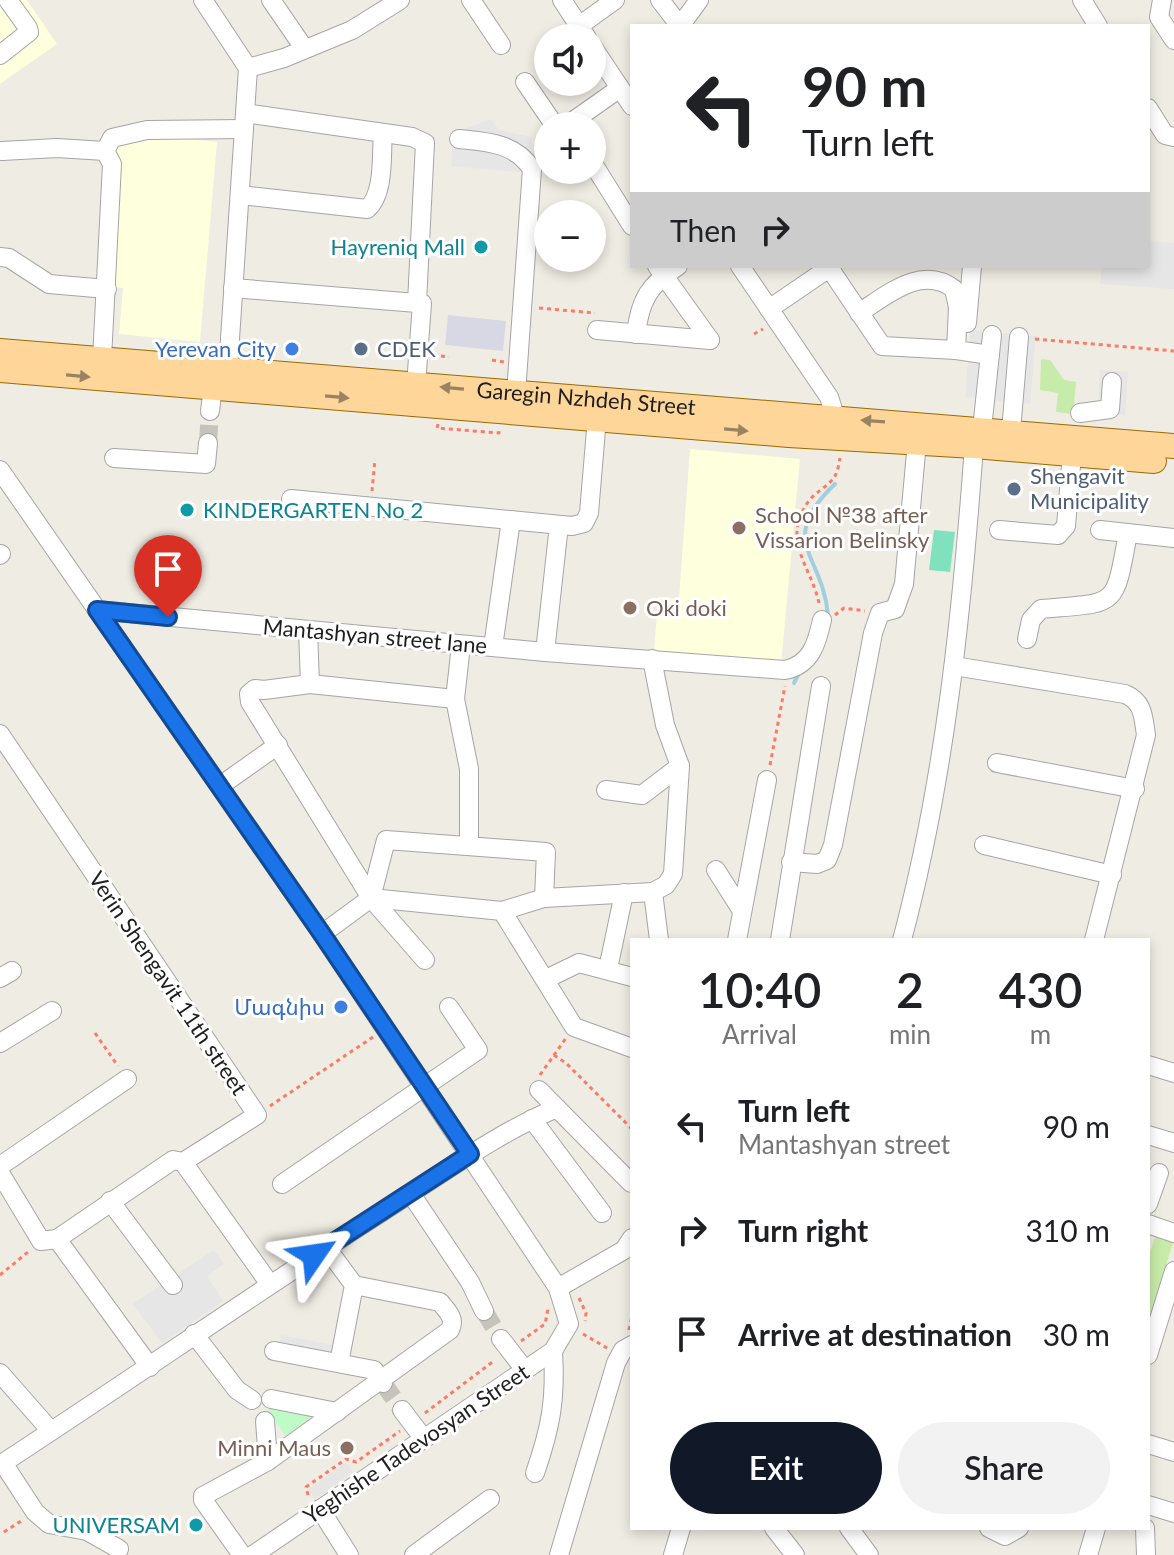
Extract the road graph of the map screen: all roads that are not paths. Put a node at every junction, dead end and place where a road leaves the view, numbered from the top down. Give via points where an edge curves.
1 (203, 0) edge
2 (271, 0) edge
3 (471, 0) edge
4 (562, 0) edge
5 (615, 0) edge
6 (660, 0) edge
7 (699, 0) edge
8 (1082, 0) edge
9 (1162, 0) edge
10 (391, 2) edge
11 (6, 4) edge
12 (578, 24) edge
13 (591, 24) edge
14 (678, 24) edge
15 (681, 24) edge
16 (1097, 24) edge
17 (1174, 40) edge
18 (501, 45) dead end
19 (304, 48) junction
20 (0, 55) edge
21 (606, 67) edge
22 (248, 68) junction
23 (525, 82) dead end
24 (620, 88) junction
25 (630, 103) edge
26 (545, 112) edge
27 (586, 112) edge
28 (1150, 118) edge
29 (245, 121) junction
30 (383, 133) junction
31 (1174, 137) edge
32 (459, 139) dead end
33 (2, 151) edge
34 (105, 151) junction
35 (606, 184) edge
36 (240, 195) junction
37 (630, 223) edge
38 (0, 257) edge
39 (741, 268) edge
40 (829, 268) edge
41 (831, 268) edge
42 (972, 268) edge
43 (666, 269) edge
44 (233, 288) junction
45 (107, 289) junction
46 (417, 303) junction
47 (769, 309) junction
48 (859, 313) junction
49 (597, 330) road end
50 (636, 334) junction
51 (992, 335) dead end
52 (1019, 337) road end
53 (960, 350) junction
54 (0, 351) edge
55 (990, 355) junction
56 (102, 359) junction
57 (0, 370) edge
58 (1112, 382) dead end
59 (416, 385) junction
60 (217, 389) junction
61 (516, 393) junction
62 (1080, 413) dead end
63 (597, 418) junction
64 (1011, 431) junction
65 (838, 437) junction
66 (978, 437) junction
67 (917, 442) junction
68 (208, 443) tunnel mouth
69 (1174, 446) edge
70 (1072, 454) junction
71 (114, 458) dead end
72 (1174, 463) edge
73 (0, 470) edge
74 (291, 499) dead end
75 (511, 520) junction
76 (559, 525) junction
77 (999, 530) dead end
78 (1100, 530) dead end
79 (1128, 533) junction
80 (1174, 538) edge
81 (97, 610) junction
82 (828, 618) road end
83 (308, 630) junction
84 (1027, 639) dead end
85 (461, 645) junction
86 (493, 647) junction
87 (545, 652) junction
88 (652, 659) junction
89 (954, 666) junction
90 (310, 684) junction
91 (821, 686) dead end
92 (455, 699) junction
93 (0, 734) edge
94 (278, 745) junction
95 (997, 763) dead end
96 (680, 766) junction
97 (767, 780) road end
98 (220, 786) junction
99 (1135, 789) junction
100 (606, 790) dead end
101 (984, 845) dead end
102 (469, 846) junction
103 (791, 862) junction
104 (716, 870) dead end
105 (1112, 875) junction
106 (653, 892) junction
107 (624, 893) junction
108 (371, 898) junction
109 (544, 898) junction
110 (502, 911) junction
111 (742, 911) junction
112 (322, 934) junction
113 (659, 938) edge
114 (737, 938) edge
115 (780, 938) edge
116 (902, 938) edge
117 (1095, 938) edge
118 (425, 960) dead end
119 (608, 969) junction
120 (630, 976) edge
121 (546, 979) junction
122 (449, 1007) dead end
123 (52, 1011) dead end
124 (0, 1043) edge
125 (630, 1047) edge
126 (1150, 1066) edge
127 (1174, 1073) edge
128 (127, 1079) road end
129 (426, 1087) junction
130 (539, 1090) road end
131 (557, 1108) junction
132 (532, 1119) junction
133 (1150, 1136) edge
134 (1174, 1143) edge
135 (470, 1154) junction
136 (183, 1162) junction
137 (0, 1166) edge
138 (0, 1173) edge
139 (1160, 1173) edge
140 (630, 1182) edge
141 (282, 1184) dead end
142 (411, 1194) junction
143 (1150, 1199) edge
144 (110, 1201) junction
145 (602, 1213) dead end
146 (1150, 1228) edge
147 (1174, 1233) edge
148 (49, 1240) junction
149 (630, 1241) edge
150 (326, 1247) junction
151 (1174, 1271) edge
152 (269, 1283) junction
153 (173, 1285) dead end
154 (354, 1285) junction
155 (558, 1288) junction
156 (484, 1311) tunnel mouth
157 (194, 1334) junction
158 (1154, 1334) junction
159 (1174, 1340) edge
160 (505, 1344) tunnel mouth
161 (628, 1348) edge
162 (1150, 1348) edge
163 (274, 1351) dead end
164 (553, 1351) junction
165 (339, 1363) junction
166 (150, 1367) junction
167 (525, 1370) junction
168 (0, 1373) edge
169 (382, 1381) junction
170 (337, 1412) junction
171 (403, 1419) tunnel mouth
172 (265, 1421) dead end
173 (51, 1431) junction
174 (424, 1439) junction
175 (1150, 1445) edge
176 (1174, 1452) edge
177 (268, 1461) junction
178 (2, 1464) edge
179 (535, 1473) dead end
180 (490, 1499) dead end
181 (314, 1502) junction
182 (1150, 1506) edge
183 (1174, 1513) edge
184 (680, 1530) edge
185 (776, 1530) edge
186 (850, 1530) edge
187 (993, 1530) edge
188 (1016, 1530) edge
189 (1095, 1530) edge
190 (1145, 1530) edge
191 (119, 1549) dead end
192 (242, 1555) edge
193 (253, 1555) edge
194 (349, 1555) edge
195 (414, 1555) edge
196 (559, 1555) edge
197 (673, 1555) edge
198 (795, 1555) edge
199 (869, 1555) edge
200 (1088, 1555) edge
201 (1146, 1555) edge

1 - 22 street
2 - 19 street
3 - 18 street
4 - 12 street
5 - 13 street
6 - 14 street
7 - 15 street
8 - 16 street
9 - 17 street via 1159,17
10 - 19 street via 352,30
11 - 20 street via 29,32
19 - 22 street
21 - 24 street
22 - 29 street
23 - 26 street
24 - 25 street
24 - 27 street
28 - 31 street via 1165,135
29 - 30 street
29 - 34 street via 147,130 112,138
29 - 36 street
30 - 36 street via 377,191 367,209
30 - 46 street via 425,143
32 - 61 street via 499,143 515,150 532,169
33 - 34 street
34 - 45 street via 112,164
35 - 37 street
36 - 44 street
38 - 45 street via 49,284
39 - 47 street
40 - 47 street
41 - 48 street
42 - 53 street
43 - 50 street via 649,288
43 - 50 street via 710,340
44 - 46 street
44 - 60 street
45 - 56 street
46 - 59 street via 422,303
47 - 65 street via 829,397
48 - 53 street via 882,346
48 - 53 street via 910,281 944,281 954,289
49 - 50 street
51 - 55 street
52 - 64 street
53 - 55 street
54 - 56 main road, Garegin Nzhdeh Street
55 - 66 street
56 - 60 main road, Garegin Nzhdeh Street
57 -> 60 main road, Garegin Nzhdeh Street
58 - 62 street via 1110,409
59 - 60 main road, Garegin Nzhdeh Street
61 -> 59 main road, Garegin Nzhdeh Street
60 -> 63 main road, Garegin Nzhdeh Street
61 - 65 main road, Garegin Nzhdeh Street
63 -> 65 main road, Garegin Nzhdeh Street
63 - 76 street via 589,513 584,523
64 - 66 main road, Garegin Nzhdeh Street
64 - 69 main road, Garegin Nzhdeh Street
66 -> 65 main road, Garegin Nzhdeh Street
65 - 67 main road, Garegin Nzhdeh Street
66 - 67 main road, Garegin Nzhdeh Street
66 - 70 main road, Garegin Nzhdeh Street
66 - 89 street
67 - 103 street via 904,584 895,609 880,613 873,633 833,845 827,860
68 - 71 street via 206,464
70 - 72 main road, Garegin Nzhdeh Street
70 - 77 street via 1066,526 1058,535
73 - 81 street
74 - 75 street
75 - 76 street
75 - 86 street
76 - 87 street
78 - 79 street
79 - 80 street
79 - 84 street via 1111,598 1041,609 1031,620
81 - 83 street, Mantashyan street lane
81 - 98 street
82 - 88 street, Mantashyan street lane via 807,659 785,670
83 - 85 street, Mantashyan street lane
83 - 90 street
85 - 86 street, Mantashyan street lane
85 - 92 street
86 - 87 street, Mantashyan street lane
87 - 88 street, Mantashyan street lane
88 - 96 street via 665,725
89 - 99 street via 1135,698 1146,735
89 - 116 street via 938,778
90 - 92 street
90 - 94 street via 249,694
91 - 103 street
92 - 102 street via 469,769
93 - 136 street, Verin Shengavit 11th street via 257,1115
94 - 98 street
94 - 108 street
95 - 99 street
96 - 100 street via 642,795
96 - 106 street via 673,874
97 - 111 street
98 - 112 street
99 - 105 street
101 - 105 street
102 - 108 street via 386,840
102 - 109 street via 546,852
103 - 115 street
104 - 111 street
105 - 117 street
106 - 107 street
106 - 113 street
107 - 109 street
107 - 119 street
108 - 110 street
108 - 112 street
108 - 118 street
109 - 110 street
110 - 121 street
111 - 114 street
112 - 129 street
119 - 120 street
119 - 121 street via 579,963
121 - 125 street via 574,1027
122 - 129 street via 478,1050
123 - 124 street
126 - 127 street
128 - 137 street
129 - 135 street
129 - 141 street
130 - 131 street
131 - 132 street
131 - 140 street
132 - 135 street
132 - 145 street
133 - 134 street
135 - 142 street
135 - 155 street
136 - 144 street, Verin Shengavit 11th street via 173,1160
136 - 152 street
138 - 148 street
139 - 143 street
142 - 150 street
142 - 156 street
144 - 148 street, Verin Shengavit 11th street
144 - 153 street
146 - 147 street
148 - 166 street
149 - 155 street via 624,1250
150 - 152 street
150 - 154 street
151 - 158 street
152 - 157 street
154 - 165 street
154 - 169 street via 440,1302 453,1319 450,1330
155 - 164 street, Yeghishe Tadevosyan Street via 569,1324
157 - 166 street
157 - 170 street via 237,1390 261,1400
158 - 159 street
158 - 162 street
160 - 167 street
161 - 196 street via 616,1363
163 - 165 street
164 - 167 street, Yeghishe Tadevosyan Street
164 - 179 street via 555,1400
165 - 169 street via 374,1370
166 - 173 street
167 - 174 street, Yeghishe Tadevosyan Street
168 - 173 street
169 - 170 street
170 - 177 street
171 - 174 street
172 - 177 street
173 - 178 street
174 - 181 street, Yeghishe Tadevosyan Street
175 - 176 street
177 - 192 street via 203,1496
178 - 191 street via 49,1524 87,1531
180 - 195 street
181 - 193 street, Yeghishe Tadevosyan Street
181 - 194 street
182 - 183 street
184 - 197 street
185 - 198 street
186 - 199 street
187 - 188 street via 1005,1536
189 - 200 street
190 - 201 street

